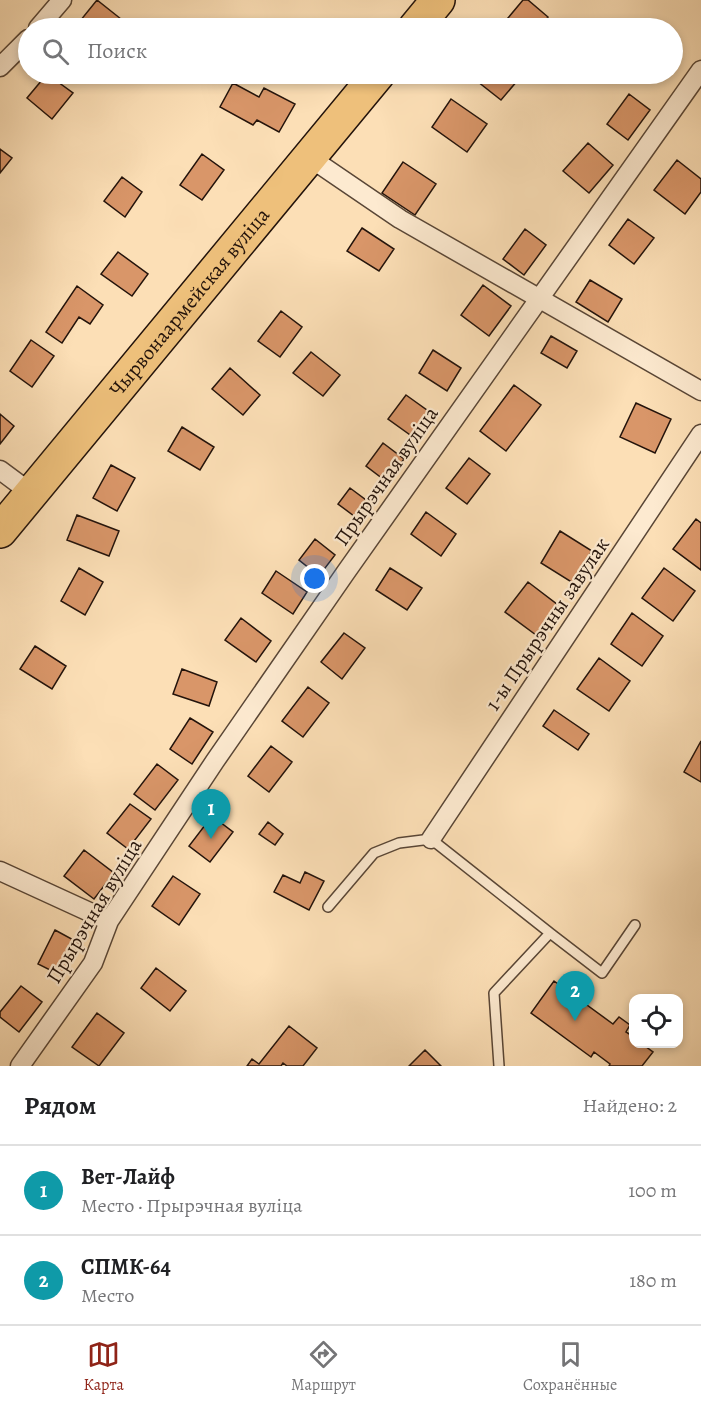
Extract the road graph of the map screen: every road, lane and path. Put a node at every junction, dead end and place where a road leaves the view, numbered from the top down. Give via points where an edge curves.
1 (62, 0) edge
2 (438, 0) edge
3 (47, 18) edge
4 (423, 18) edge
5 (18, 49) edge
6 (0, 68) edge
7 (701, 70) edge
8 (370, 84) edge
9 (309, 157) junction
10 (539, 299) junction
11 (701, 391) edge
12 (701, 434) edge
13 (0, 470) edge
14 (31, 493) junction
15 (0, 531) edge
16 (431, 839) junction
17 (0, 872) edge
18 (328, 907) dead end
19 (109, 921) junction
20 (635, 925) dead end
21 (550, 933) junction
22 (20, 1066) edge
23 (499, 1066) edge

1 - 3 street
2 - 4 highway
5 - 6 street
7 - 10 street, Прырэчная вуліца
8 - 9 highway, Чырвонаармейская вуліца
9 - 10 street via 399,219
9 - 14 highway, Чырвонаармейская вуліца
10 - 11 street
10 - 19 street, Прырэчная вуліца via 346,572
12 - 16 street, 1-ы Прырэчны завулак
13 - 14 street
14 - 15 highway, Чырвонаармейская вуліца
16 - 18 lane via 399,843 374,853
16 - 21 lane
17 - 19 street
19 - 22 street, Прырэчная вуліца via 93,963
20 - 21 lane via 602,973
21 - 23 lane via 494,993

